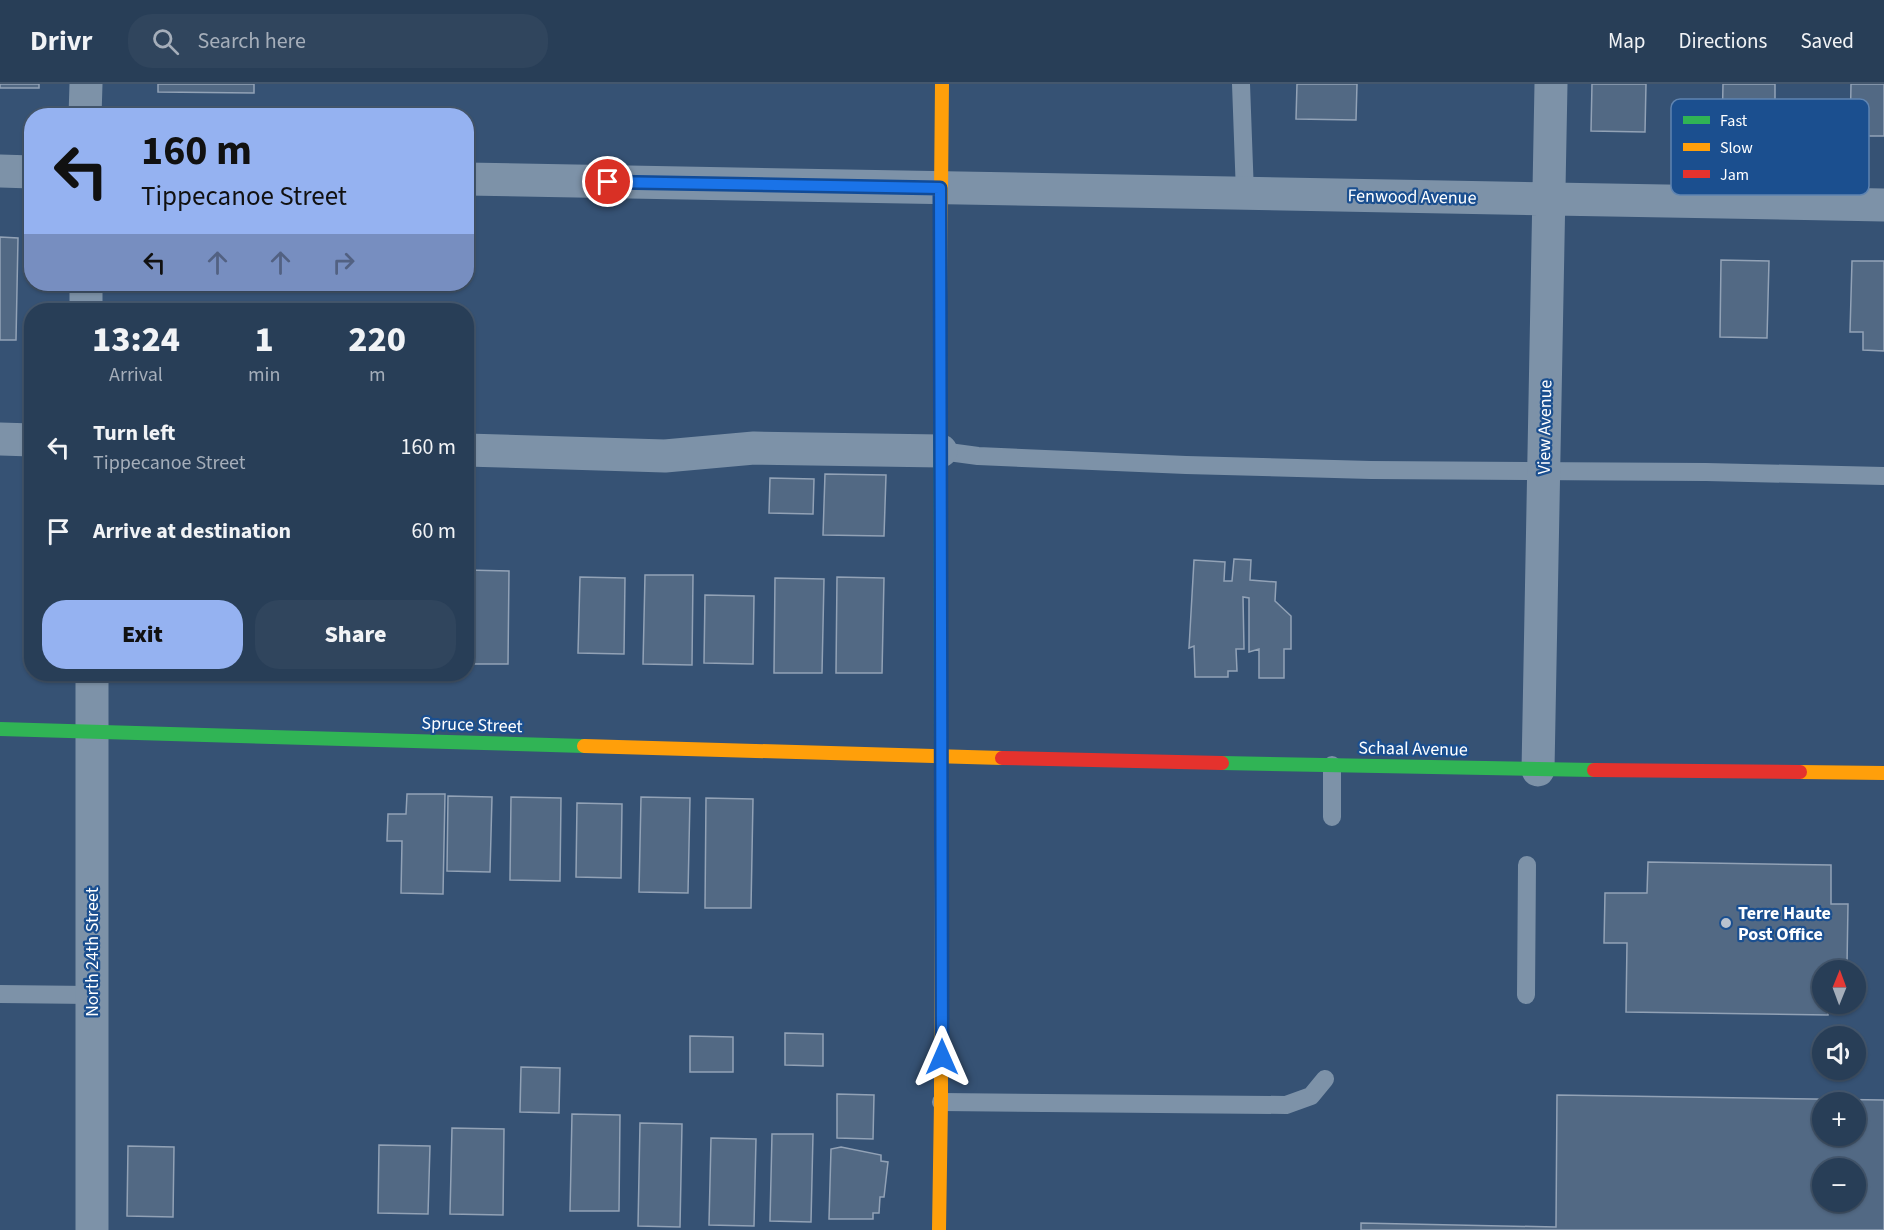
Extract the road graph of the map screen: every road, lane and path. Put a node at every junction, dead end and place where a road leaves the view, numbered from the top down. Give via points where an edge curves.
1 (86, 84) edge
2 (942, 84) edge
3 (1241, 84) edge
4 (1551, 84) edge
5 (86, 108) edge
6 (0, 171) edge
7 (24, 172) edge
8 (474, 179) edge
9 (940, 188) junction
10 (1245, 194) junction
11 (1549, 200) junction
12 (1884, 205) edge
13 (0, 439) edge
14 (24, 440) edge
15 (474, 450) edge
16 (941, 451) junction
17 (1544, 472) junction
18 (1884, 476) edge
19 (92, 681) edge
20 (0, 729) edge
21 (93, 732) junction
22 (942, 757) junction
23 (1332, 765) junction
24 (1538, 770) junction
25 (1884, 773) edge
26 (1332, 818) dead end
27 (1527, 866) dead end
28 (0, 994) edge
29 (1526, 995) dead end
30 (91, 996) junction
31 (1325, 1079) dead end
32 (942, 1102) junction
33 (92, 1230) edge
34 (939, 1230) edge

1 - 5 street
2 - 9 street
3 - 10 lane
4 - 11 street, View Avenue
6 - 7 street
8 - 9 street, Fenwood Avenue
9 - 10 street, Fenwood Avenue
9 - 16 street
10 - 11 street, Fenwood Avenue
11 - 12 street, Fenwood Avenue
11 - 17 street, View Avenue
13 - 14 street
15 - 16 street via 665,456 754,448
16 - 17 lane via 1186,465
16 - 22 street
17 - 18 lane
17 - 24 street, View Avenue
19 - 21 street, North 24th Street
20 - 21 street, Spruce Street
21 - 22 street, Spruce Street
21 - 30 street, North 24th Street
22 - 23 street, Schaal Avenue
22 - 32 street
23 - 24 street, Schaal Avenue
23 - 26 lane
24 - 25 street, Schaal Avenue
27 - 29 lane
28 - 30 lane
30 - 33 street, North 24th Street
31 - 32 lane via 1311,1096 1286,1105
32 - 34 street

